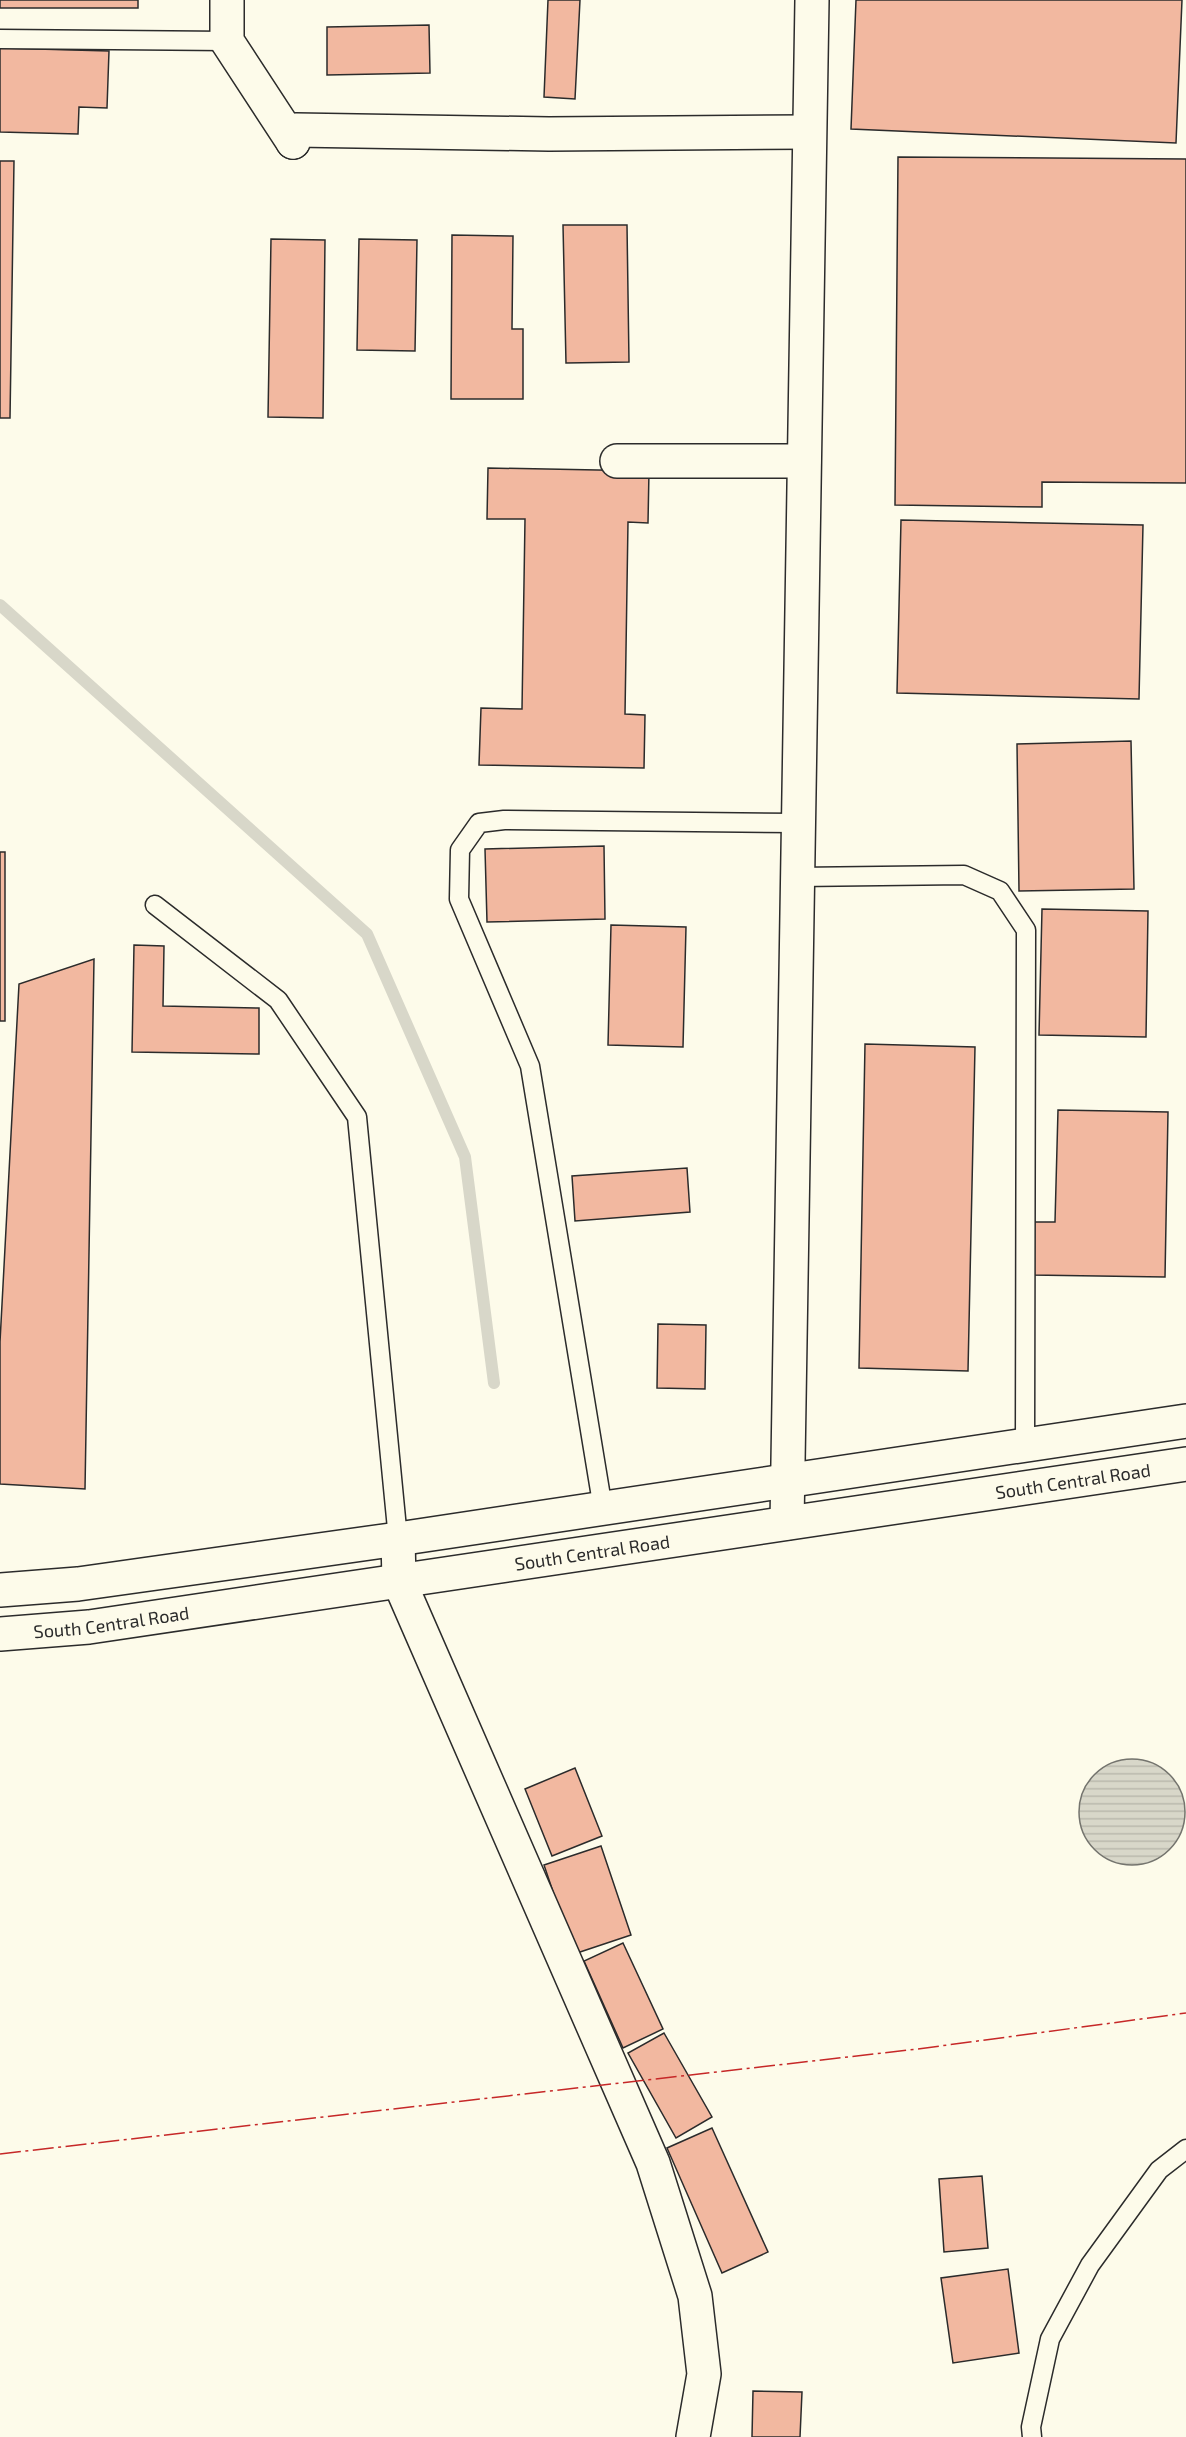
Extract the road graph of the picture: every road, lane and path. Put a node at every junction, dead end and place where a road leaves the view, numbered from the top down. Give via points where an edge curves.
1 (227, 0) edge
2 (812, 0) edge
3 (0, 39) edge
4 (226, 41) junction
5 (809, 132) junction
6 (617, 461) dead end
7 (804, 461) junction
8 (798, 823) junction
9 (797, 877) junction
10 (156, 905) dead end
11 (1186, 1421) edge
12 (1025, 1446) junction
13 (1186, 1464) edge
14 (788, 1481) junction
15 (603, 1509) junction
16 (787, 1523) junction
17 (398, 1539) junction
18 (399, 1581) junction
19 (0, 1590) edge
20 (0, 1634) edge
21 (1186, 2149) edge
22 (693, 2437) edge
23 (1032, 2437) edge

1 - 4 street
2 - 5 street
3 - 4 lane
4 - 5 street via 292,142 296,130 549,134
5 - 7 street
6 - 7 street
7 - 8 street
8 - 9 street
8 - 15 lane via 504,820 479,823 460,850 459,899 530,1066
9 - 12 lane via 964,875 1000,891 1026,930
9 - 14 street
10 - 17 lane via 278,1000 357,1117
11 - 12 street
12 - 14 street
13 - 16 street, South Central Road
14 - 15 street
14 - 16 street
15 - 17 street
16 - 18 street, South Central Road
17 - 18 street
17 - 19 street via 78,1584
18 - 20 street, South Central Road via 89,1627
18 - 22 street via 653,2163 695,2296 704,2374
21 - 23 lane via 1159,2170 1090,2265 1050,2339

